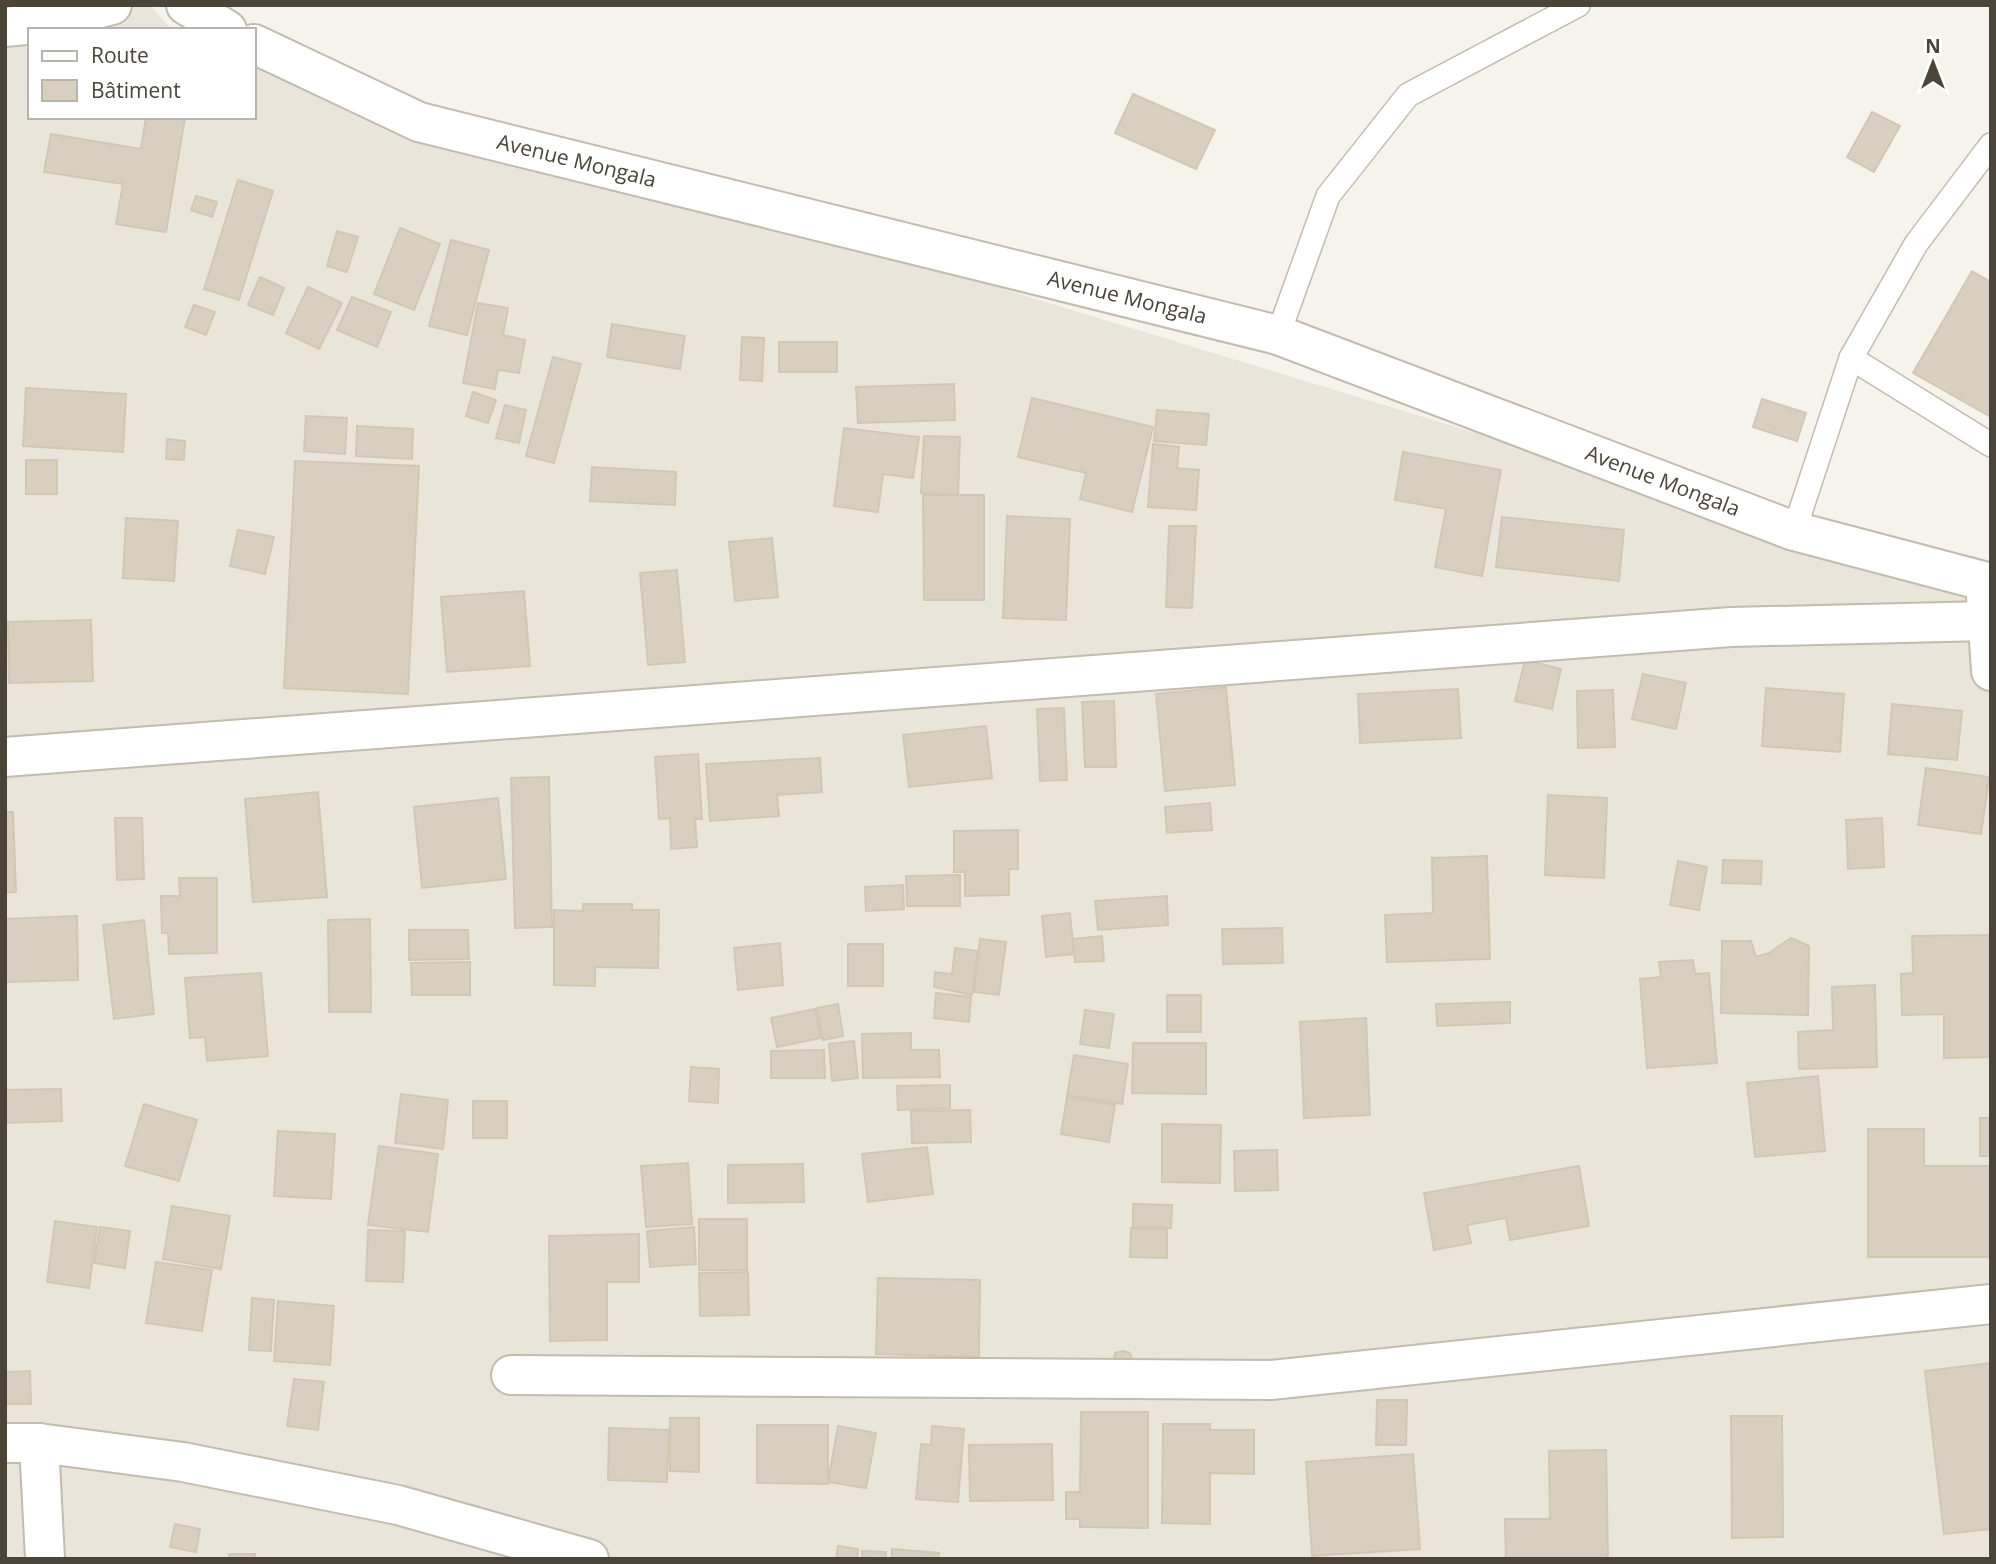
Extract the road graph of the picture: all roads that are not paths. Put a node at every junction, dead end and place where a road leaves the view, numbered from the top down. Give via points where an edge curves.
1 (112, 5) edge
2 (186, 5) edge
3 (1578, 5) edge
4 (5, 27) edge
5 (224, 28) edge
6 (256, 45) edge
7 (1991, 145) edge
8 (1278, 335) junction
9 (1851, 358) junction
10 (1991, 445) edge
11 (1794, 531) junction
12 (1988, 583) edge
13 (1987, 621) junction
14 (1991, 671) edge
15 (5, 757) edge
16 (1991, 1304) edge
17 (511, 1375) dead end
18 (22, 1443) edge
19 (45, 1559) edge
20 (589, 1559) edge

1 - 4 street
2 - 5 street
3 - 8 lane via 1408,95 1328,195
6 - 8 street, Avenue Mongala via 419,122
7 - 9 lane via 1916,244
8 - 11 street, Avenue Mongala
9 - 10 lane
9 - 11 lane
11 - 12 street, Avenue Mongala
12 - 13 street
13 - 14 street
13 - 15 street via 1731,627
16 - 17 street via 1271,1380
18 - 19 street
18 - 20 street via 183,1462 398,1506

